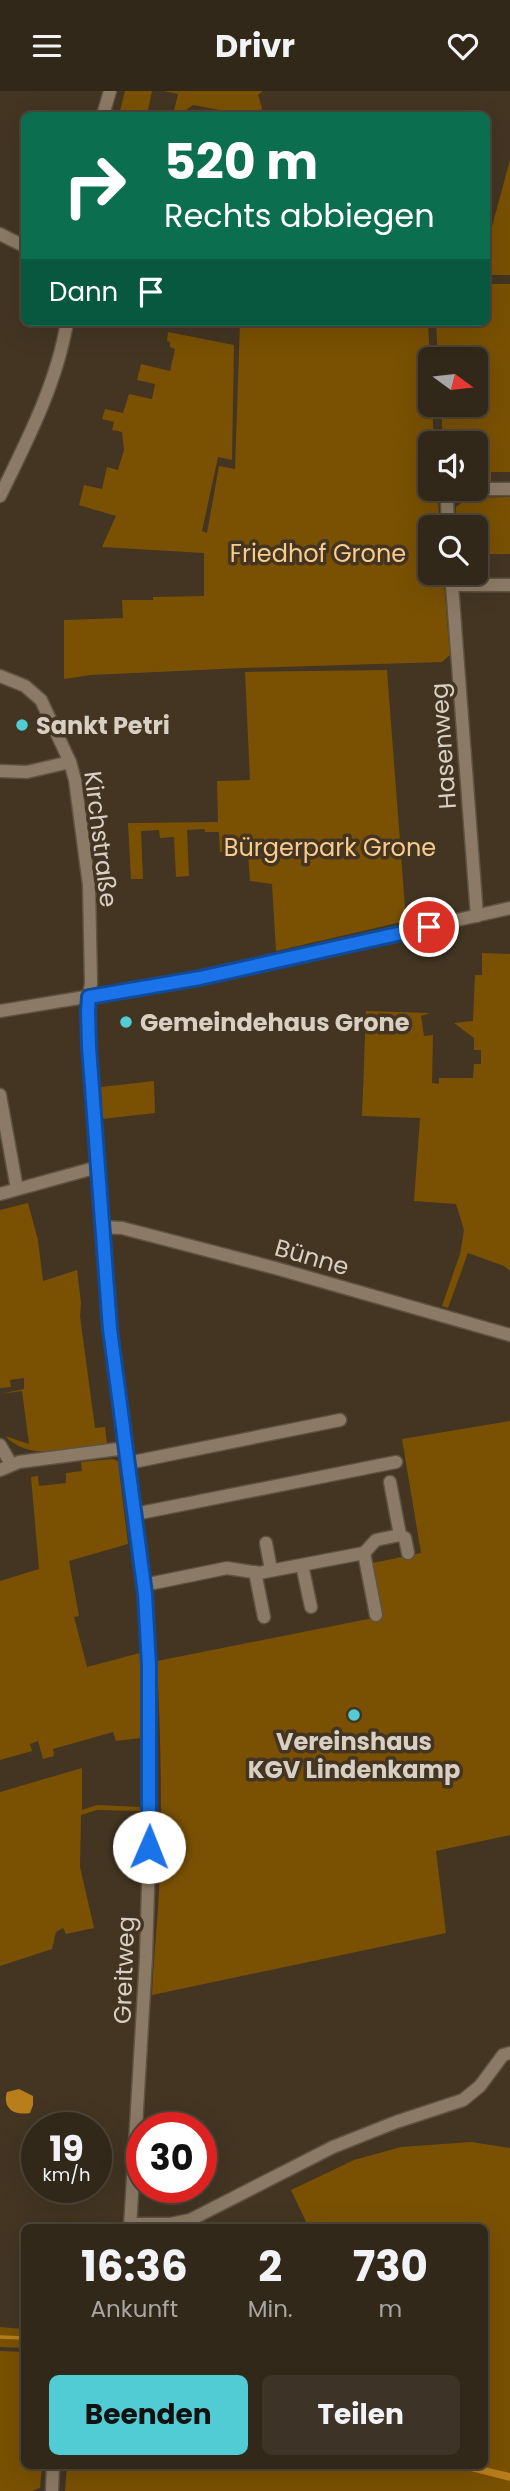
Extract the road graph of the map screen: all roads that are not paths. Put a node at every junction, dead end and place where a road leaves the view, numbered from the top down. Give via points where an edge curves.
1 (110, 91) edge
2 (104, 112) edge
3 (0, 234) edge
4 (21, 244) edge
5 (66, 326) edge
6 (510, 489) edge
7 (0, 496) edge
8 (448, 515) edge
9 (488, 583) edge
10 (451, 585) edge
11 (510, 585) edge
12 (0, 675) edge
13 (70, 762) junction
14 (0, 771) edge
15 (510, 908) edge
16 (477, 916) junction
17 (89, 997) junction
18 (0, 1011) edge
19 (0, 1095) edge
20 (98, 1167) junction
21 (18, 1189) junction
22 (0, 1194) edge
23 (102, 1227) junction
24 (510, 1335) edge
25 (340, 1420) dead end
26 (0, 1445) edge
27 (126, 1448) junction
28 (396, 1462) dead end
29 (128, 1463) junction
30 (6, 1467) edge
31 (390, 1482) dead end
32 (135, 1514) junction
33 (400, 1535) junction
34 (265, 1543) dead end
35 (364, 1553) junction
36 (408, 1553) dead end
37 (302, 1565) junction
38 (271, 1570) junction
39 (255, 1572) junction
40 (145, 1585) junction
41 (311, 1607) dead end
42 (376, 1615) dead end
43 (264, 1617) dead end
44 (510, 2053) edge
45 (130, 2224) edge
46 (170, 2224) edge
47 (53, 2469) edge
48 (52, 2491) edge

1 - 2 street
3 - 4 street
5 - 7 street via 46,394
6 - 8 street via 449,493
9 - 11 street
10 - 16 street, Hasenweg
12 - 13 street, Kirchstraße via 25,686 41,700
13 - 14 street via 27,772
13 - 17 street, Kirchstraße via 89,885
15 - 16 street
16 - 17 street via 200,978
17 - 18 street
17 - 20 street, Greitweg
19 - 21 street
20 - 21 street
20 - 23 street, Greitweg
21 - 22 street
23 - 24 street, Bünne via 122,1228 275,1268
23 - 27 street, Greitweg
25 - 29 street
26 - 30 street
27 - 29 street, Greitweg
27 - 30 street
28 - 32 street
29 - 32 street, Greitweg
31 - 33 street
32 - 40 street, Greitweg
33 - 35 street via 376,1540
33 - 36 street
34 - 38 street
35 - 37 street
35 - 42 street
37 - 38 street
37 - 41 street
38 - 39 street
39 - 40 street via 227,1568
39 - 43 street
40 - 45 street, Greitweg via 150,1819
44 - 46 street via 503,2055 463,2100 342,2143 198,2217
47 - 48 street

